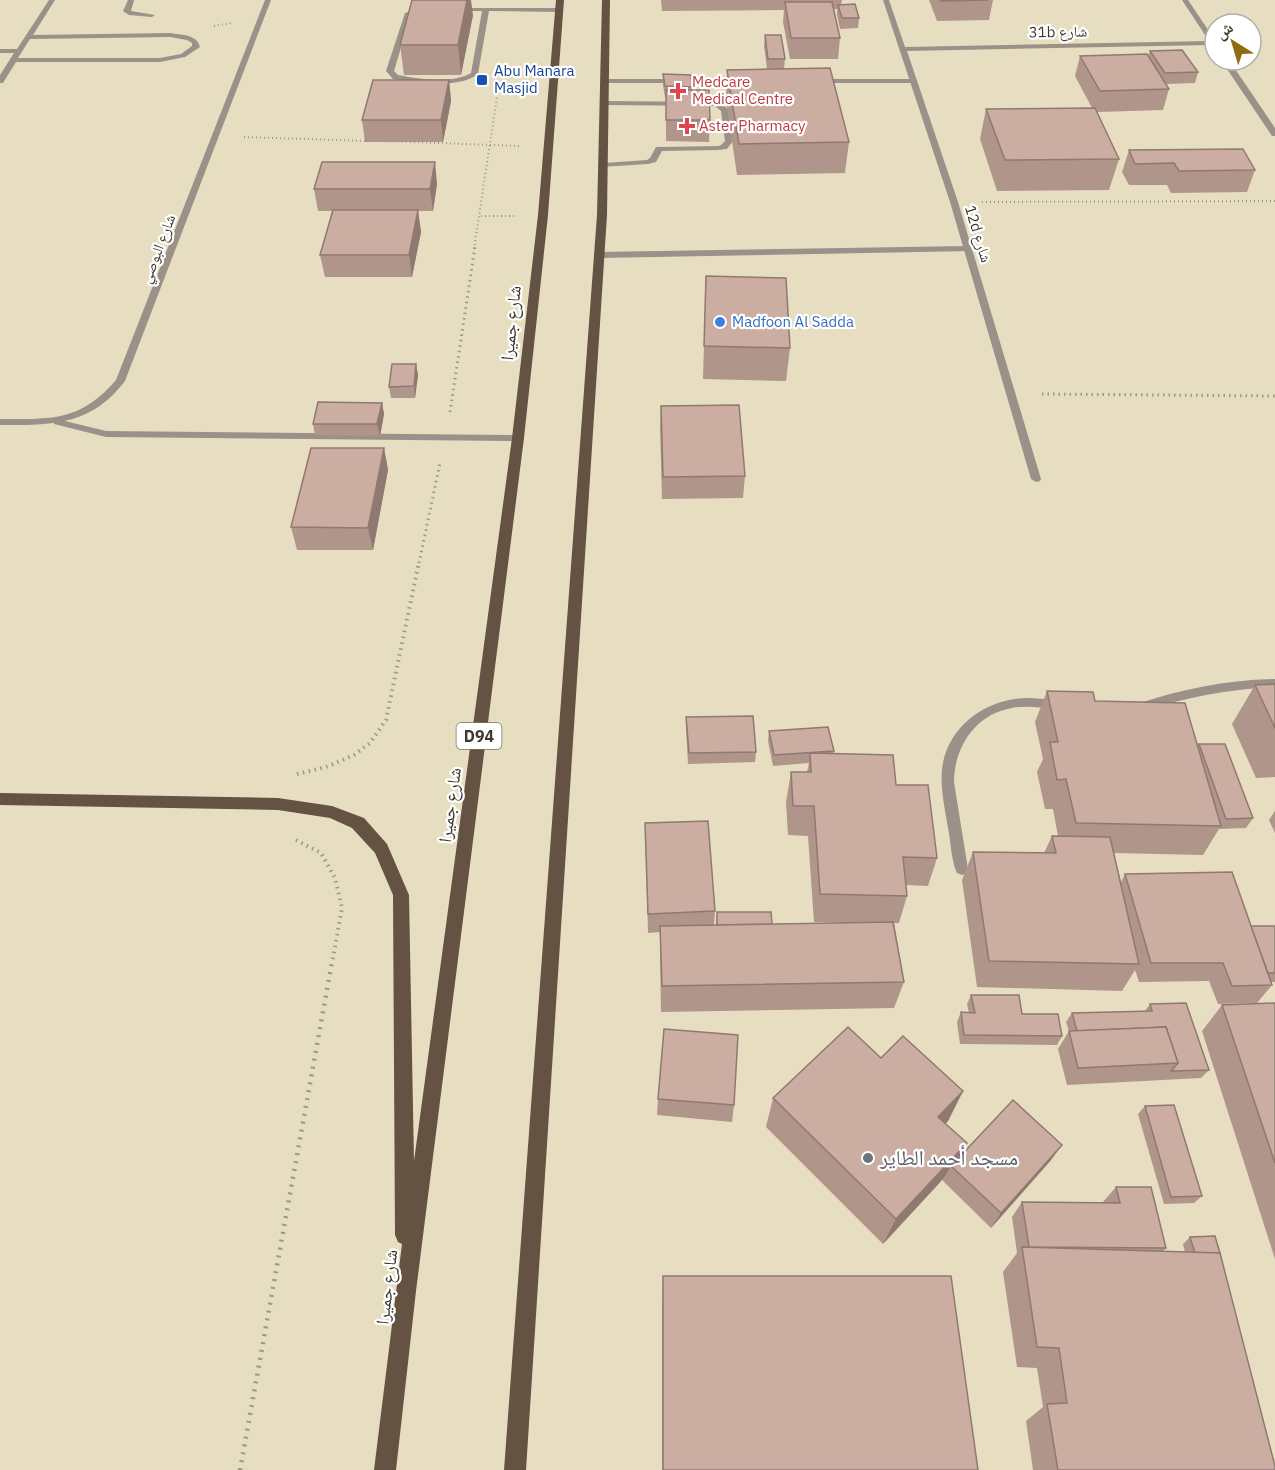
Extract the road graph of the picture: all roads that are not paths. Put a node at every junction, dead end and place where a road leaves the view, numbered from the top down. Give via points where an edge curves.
1 (52, 0) edge
2 (131, 0) edge
3 (268, 0) edge
4 (606, 0) edge
5 (886, 0) edge
6 (1185, 0) edge
7 (559, 5) edge
8 (434, 9) edge
9 (444, 9) edge
10 (486, 9) junction
11 (153, 15) dead end
12 (1203, 27) edge
13 (29, 38) junction
14 (1203, 44) edge
15 (902, 49) junction
16 (0, 51) edge
17 (19, 51) junction
18 (13, 60) junction
19 (1233, 72) edge
20 (0, 81) edge
21 (606, 81) junction
22 (748, 81) edge
23 (807, 81) edge
24 (913, 81) junction
25 (605, 103) junction
26 (1275, 134) edge
27 (604, 165) junction
28 (968, 249) junction
29 (599, 255) junction
30 (0, 422) edge
31 (57, 422) junction
32 (518, 438) junction
33 (1036, 479) dead end
34 (1275, 683) edge
35 (1069, 707) edge
36 (1128, 708) edge
37 (0, 799) edge
38 (962, 869) dead end
39 (405, 1291) junction
40 (385, 1470) edge
41 (515, 1470) edge

1 - 13 street
2 - 11 street via 126,11
3 - 31 street, شارع البوصي via 120,381 87,413
4 - 21 main road
5 - 15 street, 12d شارع
6 - 12 street
7 - 10 street
7 - 32 main road, شارع جميرا / D94 via 549,147
8 - 10 street via 408,13 390,71 396,77 472,78
9 - 10 street
13 - 17 street
13 - 18 street via 170,35 189,38 196,47 183,56 160,60
14 - 15 street, 31b شارع
15 - 24 street, 12d شارع
16 - 17 street
17 - 18 street
18 - 20 street
19 - 26 street
21 - 22 street
21 - 25 main road
23 - 24 street
24 - 28 street, 12d شارع
25 - 27 main road
25 - 27 street via 717,104 725,110 729,141 718,148 659,149 648,162
27 - 29 main road
28 - 29 street
28 - 33 street, 12d شارع
29 - 41 main road
30 - 31 street, شارع البوصي
31 - 32 street via 106,434 133,435
32 - 39 main road, شارع جميرا / D94
34 - 36 street via 1207,688
35 - 38 street via 1033,702 1004,705 979,717 960,734 949,755 947,780
37 - 39 main road via 278,804 332,812 358,823 381,849 401,895
39 - 40 main road, شارع جميرا / D94

